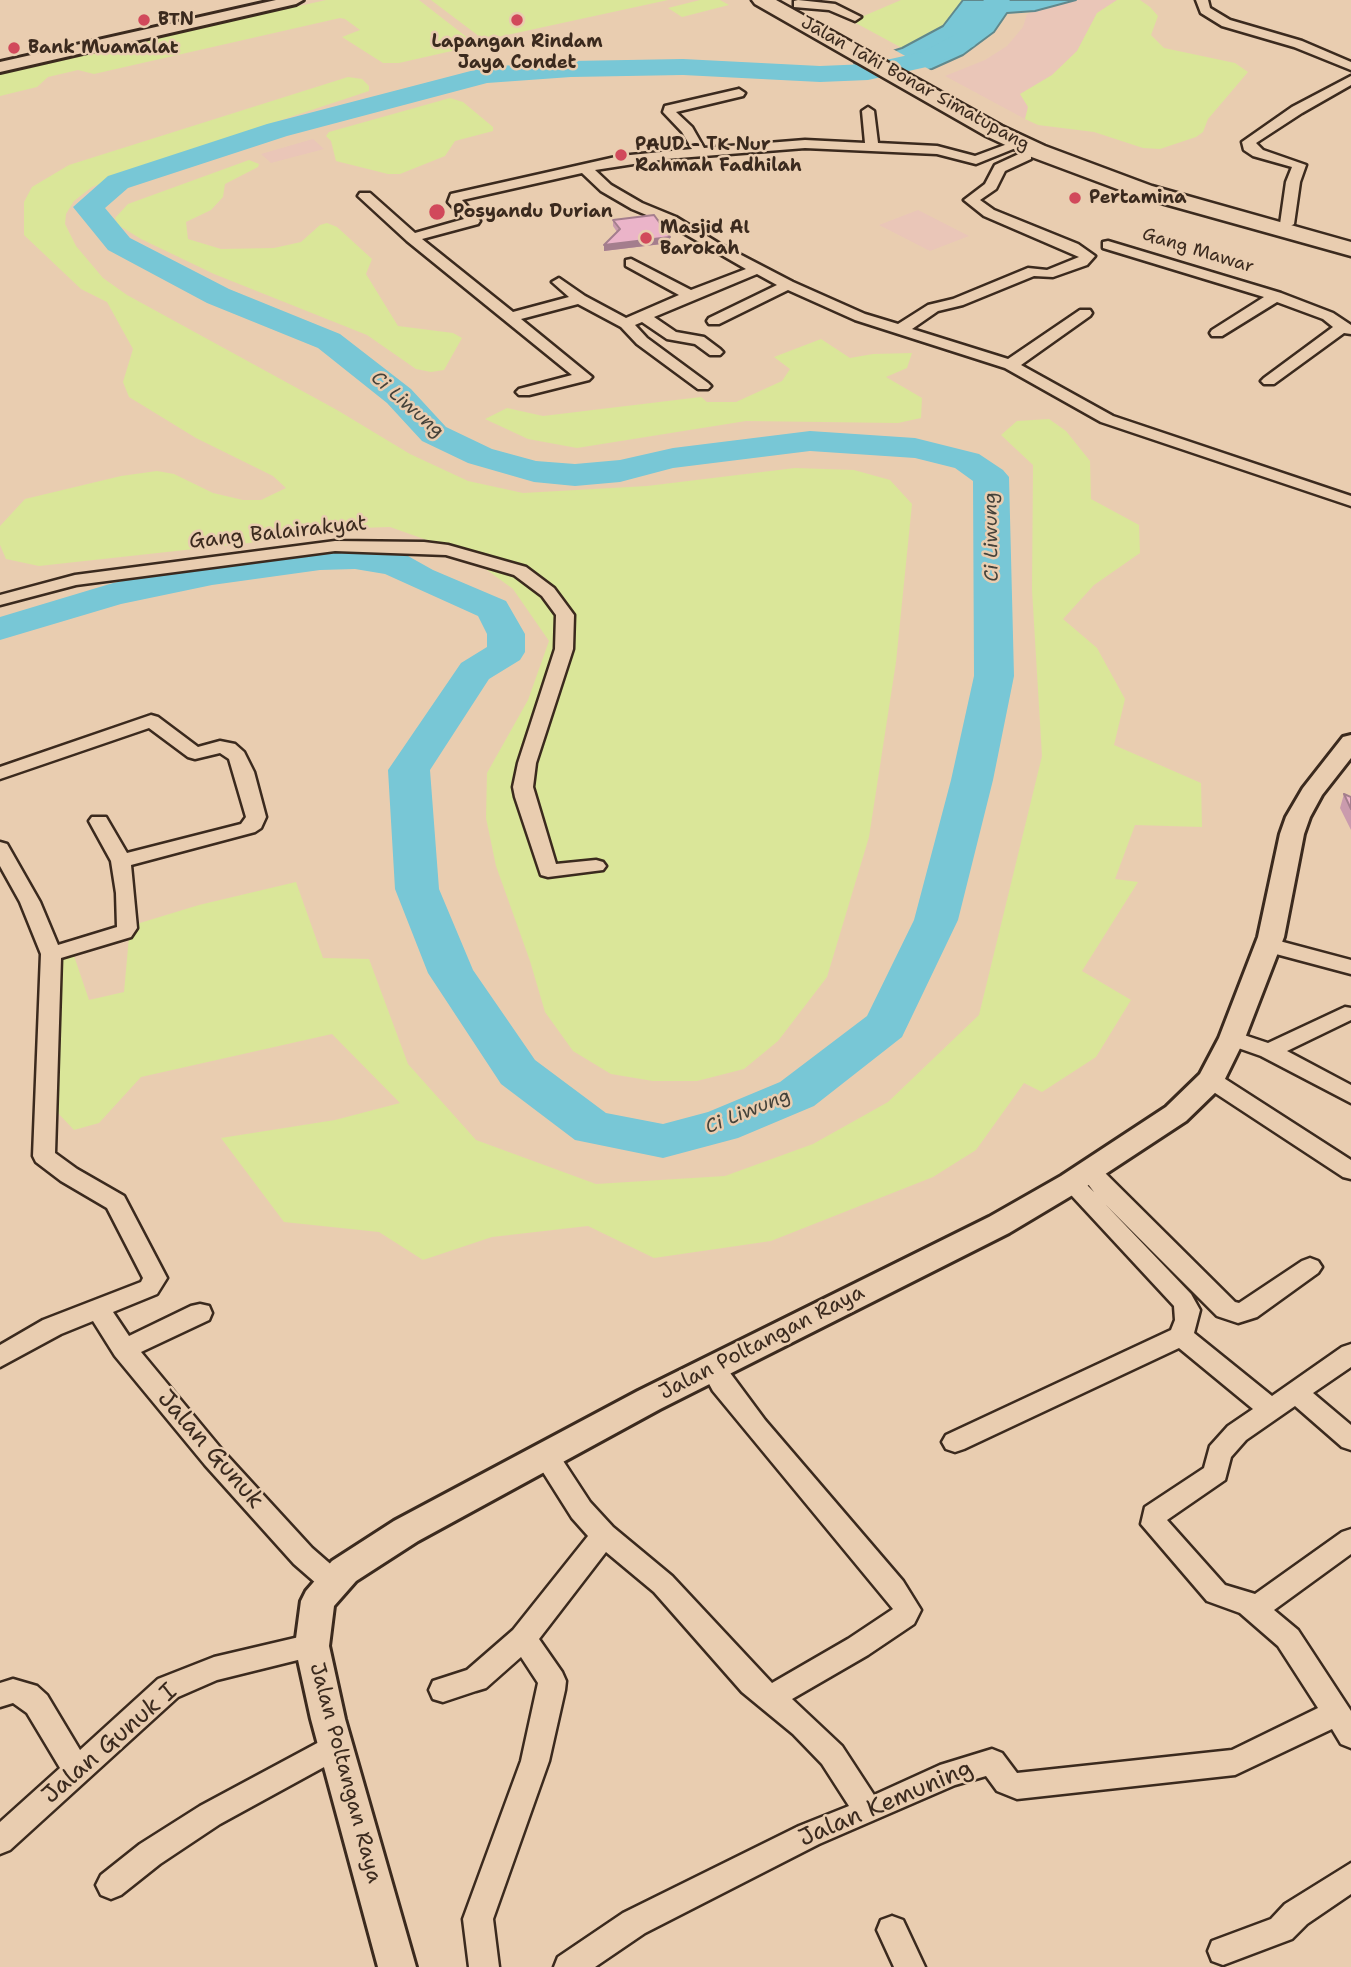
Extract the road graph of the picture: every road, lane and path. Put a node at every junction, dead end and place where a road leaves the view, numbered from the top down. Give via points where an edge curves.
1 (296, 0) edge
2 (762, 0) edge
3 (1202, 0) edge
4 (794, 2) edge
5 (855, 17) dead end
6 (823, 26) junction
7 (1351, 66) edge
8 (0, 67) edge
9 (1351, 80) edge
10 (739, 93) dead end
11 (947, 96) junction
12 (868, 111) dead end
13 (872, 147) junction
14 (1029, 147) junction
15 (700, 152) junction
16 (585, 168) junction
17 (365, 196) dead end
18 (1287, 224) junction
19 (412, 238) junction
20 (1351, 240) edge
21 (1108, 245) dead end
22 (1351, 249) edge
23 (631, 263) dead end
24 (758, 269) junction
25 (559, 282) dead end
26 (788, 285) junction
27 (690, 295) junction
28 (1276, 296) junction
29 (580, 299) junction
30 (1085, 313) dead end
31 (643, 316) junction
32 (510, 317) junction
33 (714, 321) dead end
34 (626, 324) junction
35 (1346, 329) edge
36 (900, 330) junction
37 (1217, 333) dead end
38 (715, 352) dead end
39 (1010, 365) junction
40 (1269, 381) dead end
41 (703, 386) dead end
42 (524, 392) dead end
43 (1351, 501) edge
44 (0, 600) edge
45 (1351, 742) edge
46 (0, 773) edge
47 (99, 821) dead end
48 (0, 850) edge
49 (121, 861) junction
50 (596, 866) dead end
51 (1269, 941) junction
52 (51, 954) junction
53 (1351, 965) edge
54 (1345, 1014) dead end
55 (1231, 1038) junction
56 (1269, 1051) junction
57 (1211, 1080) junction
58 (1351, 1095) edge
59 (1351, 1171) edge
60 (1081, 1177) junction
61 (1310, 1267) dead end
62 (97, 1308) junction
63 (200, 1313) dead end
64 (1181, 1336) junction
65 (124, 1349) junction
66 (1351, 1354) edge
67 (0, 1357) edge
68 (713, 1368) junction
69 (1296, 1393) junction
70 (1270, 1409) junction
71 (1351, 1440) edge
72 (955, 1442) dead end
73 (545, 1454) junction
74 (604, 1535) junction
75 (1351, 1540) edge
76 (334, 1583) junction
77 (1255, 1608) junction
78 (523, 1638) junction
79 (312, 1646) junction
80 (443, 1690) dead end
81 (0, 1695) edge
82 (770, 1699) junction
83 (1344, 1724) edge
84 (336, 1746) junction
85 (77, 1770) junction
86 (869, 1811) junction
87 (0, 1841) edge
88 (1351, 1877) edge
89 (111, 1885) dead end
90 (892, 1930) dead end
91 (1223, 1951) dead end
92 (397, 1967) edge
93 (484, 1967) edge
94 (569, 1967) edge
95 (910, 1967) edge

1 - 8 street
2 - 6 highway, Jalan Tahi Bonar Simatupang
3 - 7 street via 1205,10 1226,23 1298,44
4 - 5 street via 831,7
4 - 6 highway, Jalan Tahi Bonar Simatupang
6 - 11 highway, Jalan Tahi Bonar Simatupang
9 - 18 street via 1249,142 1258,153 1299,165
10 - 15 street via 670,109
11 - 14 highway, Jalan Tahi Bonar Simatupang
11 - 18 highway, Jalan Tahi Bonar Simatupang via 1152,184
12 - 13 street
13 - 14 street via 937,150 976,160
13 - 15 street via 805,144
14 - 22 highway, Jalan Tahi Bonar Simatupang via 1144,191
14 - 36 street via 1000,168 991,186 971,200 1088,256 1048,274 1032,271 933,308
15 - 16 street
16 - 19 street via 456,197 455,202 473,221
16 - 24 street via 606,188
17 - 19 street
18 - 20 highway, Jalan Tahi Bonar Simatupang
19 - 32 street
21 - 28 street, Gang Mawar
23 - 27 street
24 - 26 street
24 - 27 street
25 - 29 street
26 - 33 street
26 - 36 street
27 - 31 street
28 - 35 street, Gang Mawar via 1328,316
28 - 37 street, Gang Mawar
29 - 32 street
29 - 34 street
30 - 39 street
31 - 34 street
31 - 38 street via 673,336 699,340
32 - 42 street via 584,377
34 - 41 street
35 - 40 street
36 - 39 street
39 - 43 street via 1107,419
44 - 50 street, Gang Balairakyat via 75,580 335,546 448,550 520,571 548,592 565,615 564,649 527,763 525,797 548,871
45 - 51 street, Jalan Poltangan Raya via 1298,817
46 - 49 street via 151,721 193,752 220,747 237,756 256,817 254,824
47 - 49 street
48 - 52 street via 30,902
49 - 52 street via 127,893 124,932
51 - 53 street
51 - 55 street, Jalan Poltangan Raya
52 - 62 street via 44,1156 116,1202 155,1278 149,1288
54 - 56 street
55 - 56 street
55 - 57 street, Jalan Poltangan Raya
56 - 58 street
57 - 59 street
57 - 60 street, Jalan Poltangan Raya via 1176,1114
60 - 61 street via 1104,1189 1226,1309 1238,1314
60 - 64 street via 1183,1300 1188,1320
60 - 68 street, Jalan Poltangan Raya via 999,1225
62 - 65 street, Jalan Gunuk
62 - 67 street
63 - 65 street
64 - 70 street
64 - 72 street
65 - 76 street, Jalan Gunuk via 214,1458 303,1556
66 - 69 street
68 - 73 street, Jalan Poltangan Raya
68 - 82 street via 908,1610 858,1647
69 - 70 street
69 - 71 street
70 - 77 street via 1219,1453 1216,1473 1154,1516 1159,1533 1216,1592
73 - 74 street via 581,1510
73 - 76 street, Jalan Poltangan Raya via 371,1552
74 - 78 street
74 - 82 street via 663,1584
75 - 77 street
76 - 79 street, Jalan Poltangan Raya via 318,1601
77 - 83 street via 1288,1638
78 - 80 street via 482,1675
78 - 93 street via 552,1682 535,1761 478,1919
79 - 84 street, Jalan Poltangan Raya
79 - 85 street, Jalan Gunuk I via 214,1669 168,1688
81 - 85 street via 13,1691 37,1704
82 - 86 street via 832,1755
83 - 86 street, Jalan Kemuning via 1235,1762 1017,1786 988,1763 950,1774
84 - 89 street via 200,1822
84 - 92 street, Jalan Poltangan Raya
85 - 87 street, Jalan Gunuk I
86 - 94 street, Jalan Kemuning via 809,1835 634,1923
88 - 91 street via 1281,1929
90 - 95 street

